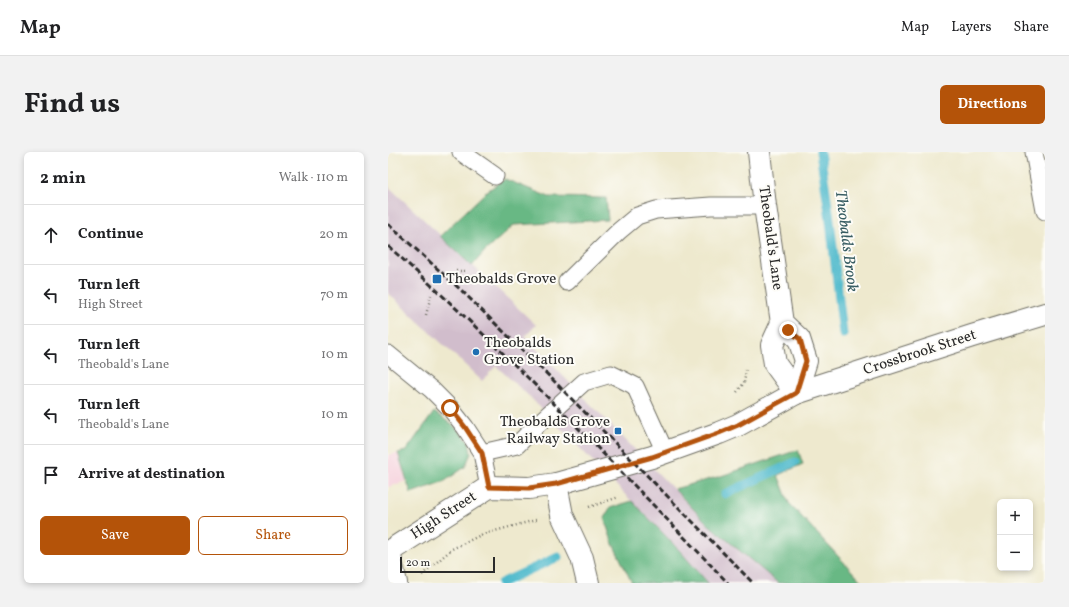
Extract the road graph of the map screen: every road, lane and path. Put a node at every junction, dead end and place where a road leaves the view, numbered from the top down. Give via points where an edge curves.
1 (462, 152) edge
2 (759, 152) edge
3 (1034, 152) edge
4 (495, 176) dead end
5 (765, 206) junction
6 (1045, 211) edge
7 (456, 271) dead end
8 (467, 271) dead end
9 (567, 282) dead end
10 (431, 295) dead end
11 (1045, 314) edge
12 (426, 315) dead end
13 (782, 323) junction
14 (388, 354) edge
15 (747, 368) dead end
16 (796, 393) junction
17 (736, 394) dead end
18 (665, 452) junction
19 (482, 453) junction
20 (556, 484) junction
21 (489, 487) junction
22 (543, 519) dead end
23 (388, 552) edge
24 (420, 577) dead end
25 (396, 583) edge
26 (588, 583) edge

1 - 4 lane
2 - 5 main road, Theobald's Lane
3 - 6 lane
5 - 9 lane via 656,210 637,216 619,230
5 - 13 main road, Theobald's Lane
7 - 8 path
10 - 12 path
11 - 16 main road, Crossbrook Street
13 - 16 main road via 772,345 775,364
13 - 16 main road via 800,339 806,361
14 - 19 lane via 450,408
15 - 17 path via 744,383
16 - 18 main road, High Street via 738,425
18 - 19 lane via 635,386 611,374 584,382 517,445
18 - 20 main road, High Street
19 - 21 lane
20 - 21 main road, High Street via 529,488
20 - 26 main road via 562,515 582,558
21 - 23 main road, High Street
22 - 24 path via 483,534 452,549
23 - 25 main road

